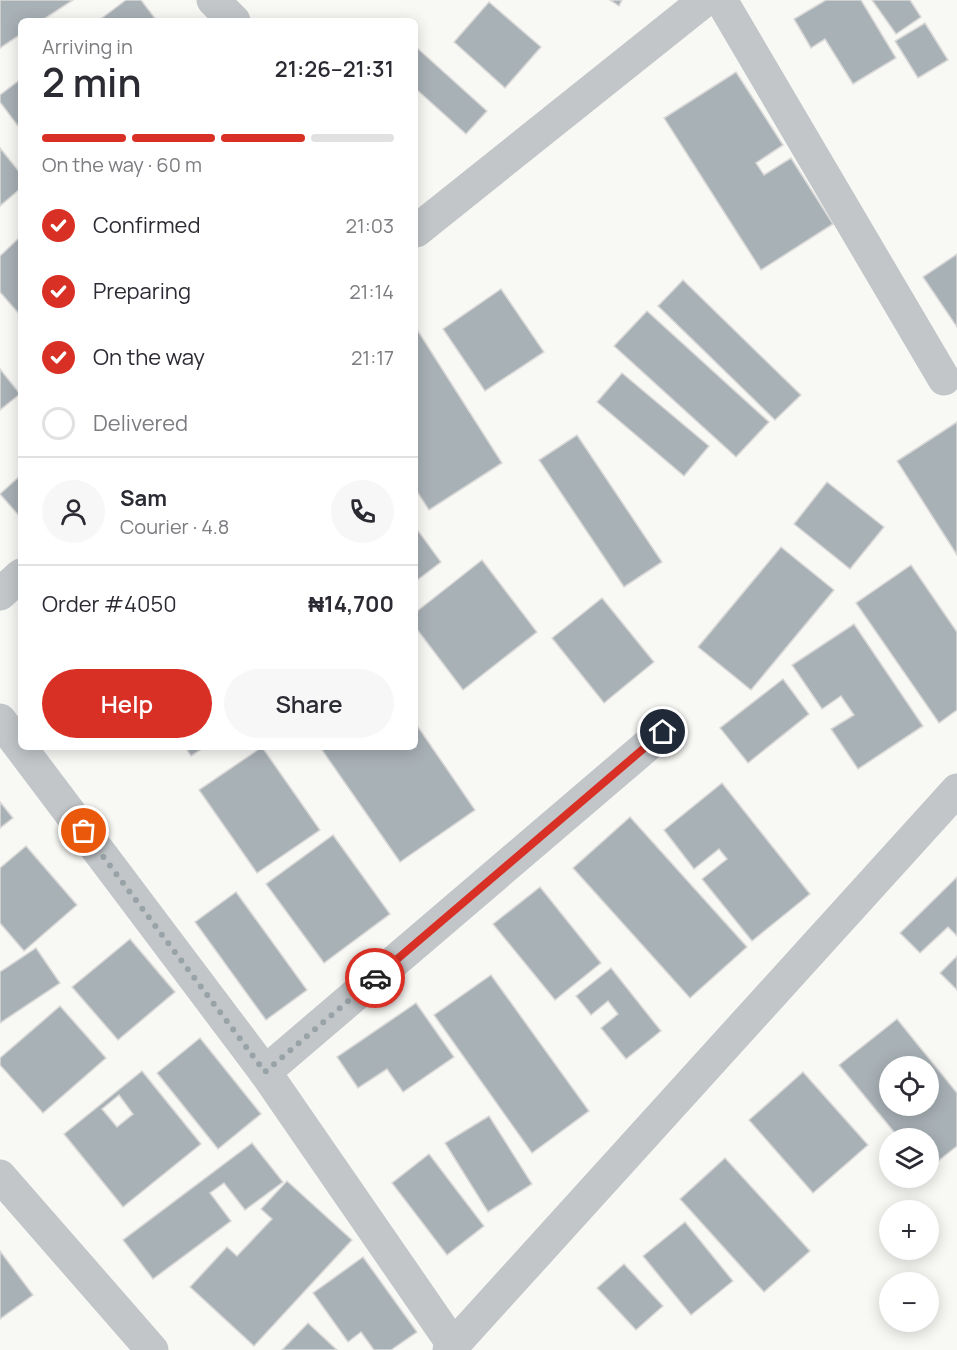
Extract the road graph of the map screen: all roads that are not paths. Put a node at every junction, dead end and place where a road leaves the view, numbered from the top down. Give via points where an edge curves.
1 (213, 0) edge
2 (705, 0) edge
3 (721, 0) edge
4 (231, 18) edge
5 (418, 223) edge
6 (944, 379) dead end
7 (18, 578) edge
8 (0, 594) edge
9 (0, 720) edge
10 (663, 732) dead end
11 (18, 744) edge
12 (23, 750) edge
13 (957, 790) edge
14 (265, 1072) junction
15 (0, 1176) edge
16 (451, 1348) edge
17 (152, 1350) edge

1 - 4 street
2 - 5 street
3 - 6 street
7 - 8 street
9 - 11 street
10 - 14 street
12 - 14 street
13 - 16 street
14 - 16 street
15 - 17 street

